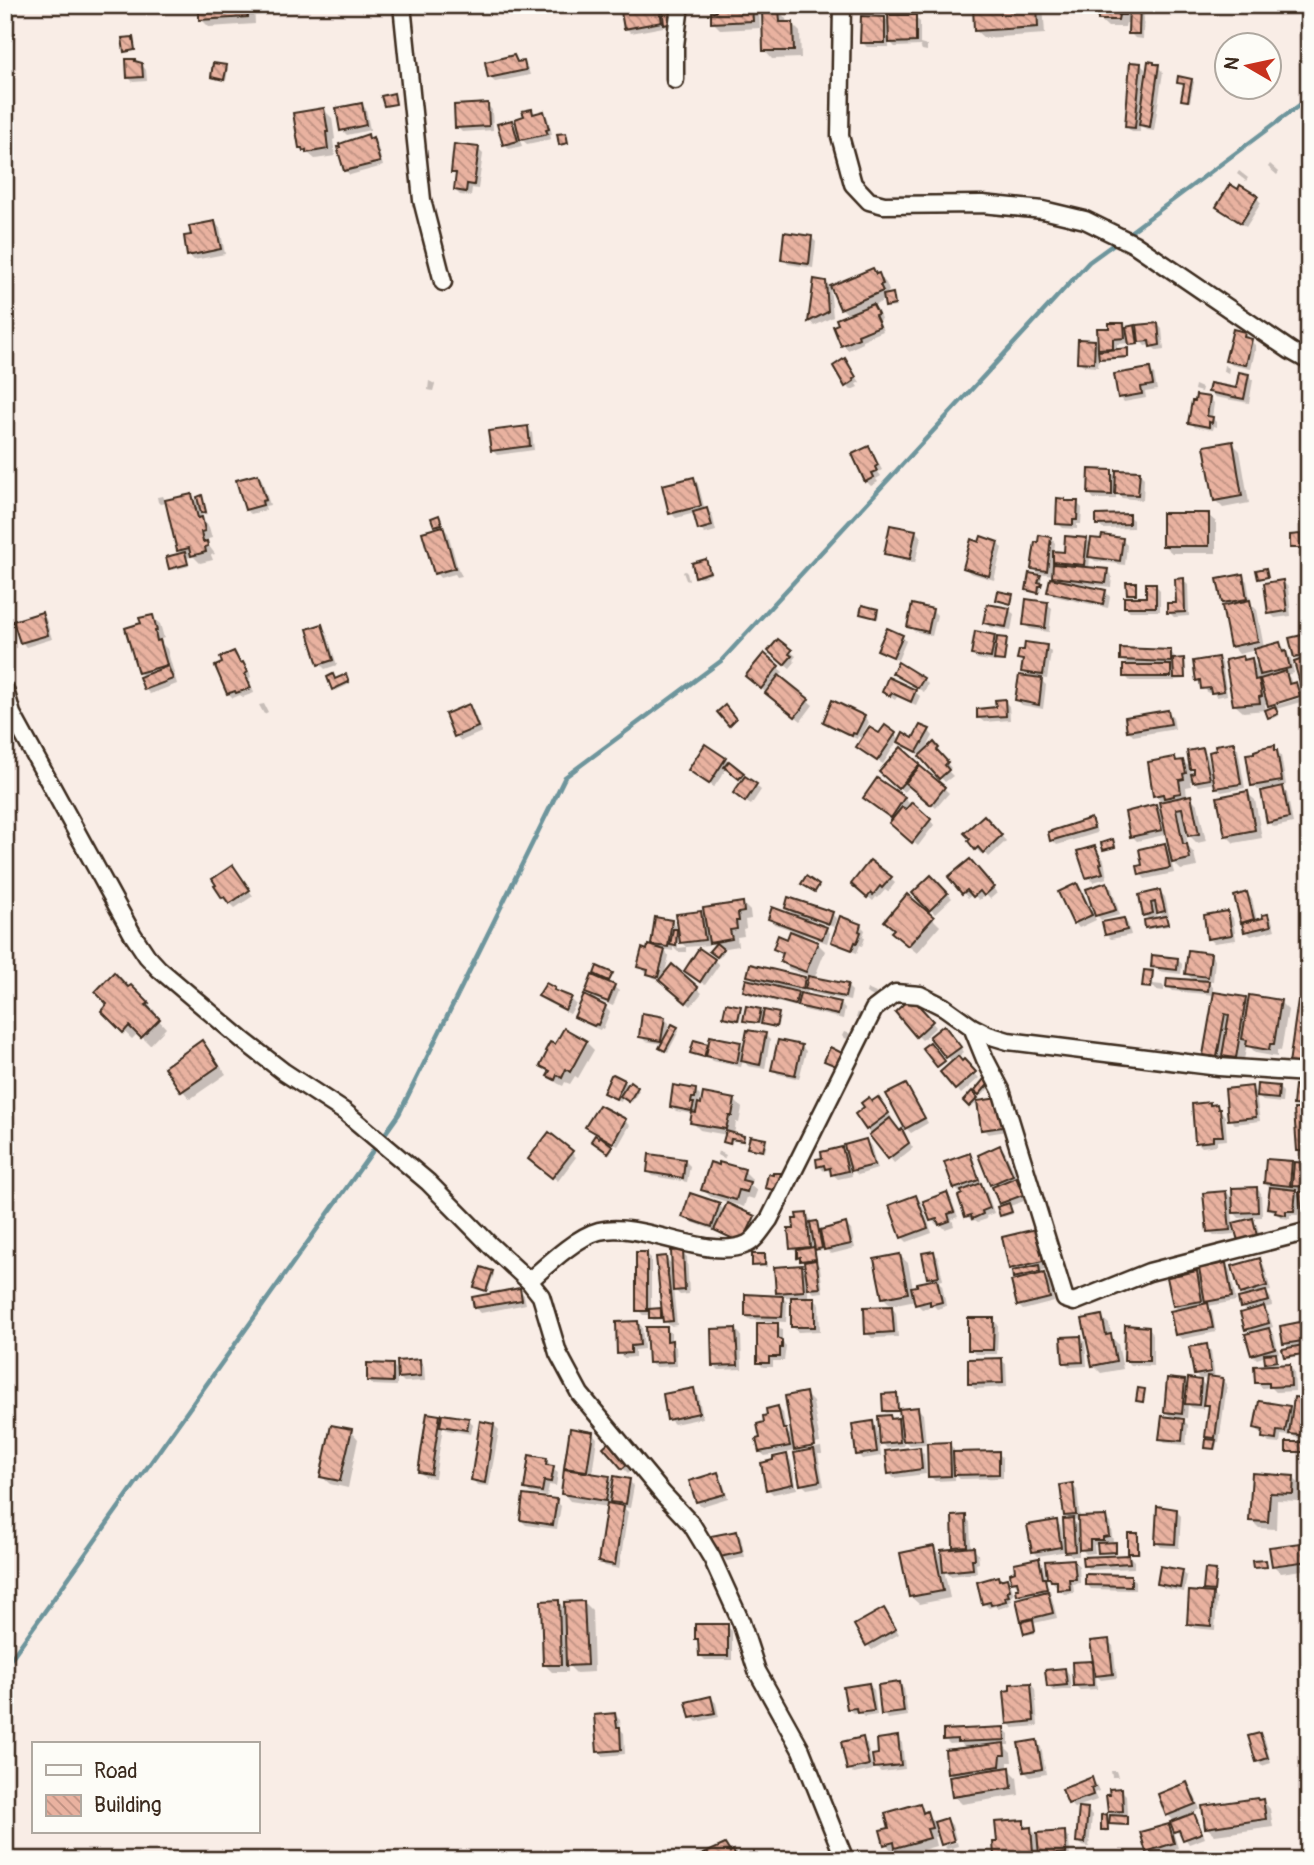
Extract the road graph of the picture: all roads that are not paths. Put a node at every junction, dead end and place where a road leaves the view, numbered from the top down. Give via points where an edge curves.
1 (402, 5) edge
2 (681, 5) edge
3 (842, 5) edge
4 (675, 80) dead end
5 (443, 282) dead end
6 (1309, 361) edge
7 (5, 690) edge
8 (972, 1027) junction
9 (1309, 1073) edge
10 (1309, 1231) edge
11 (529, 1281) junction
12 (845, 1860) edge

1 - 5 street via 422,200
2 - 4 street
3 - 6 street via 839,136 853,184 869,201 1007,206 1085,220 1134,244
7 - 11 street via 12,714 147,956 244,1041 345,1112 428,1182
8 - 9 street via 1008,1041
8 - 10 street via 1001,1090 1065,1299 1074,1301 1149,1272
8 - 11 street via 920,995 895,993 874,1009 769,1220 750,1244 724,1250 618,1229 597,1231 567,1248
11 - 12 street via 541,1296 558,1353 580,1394 692,1525 712,1558 757,1671 801,1750

